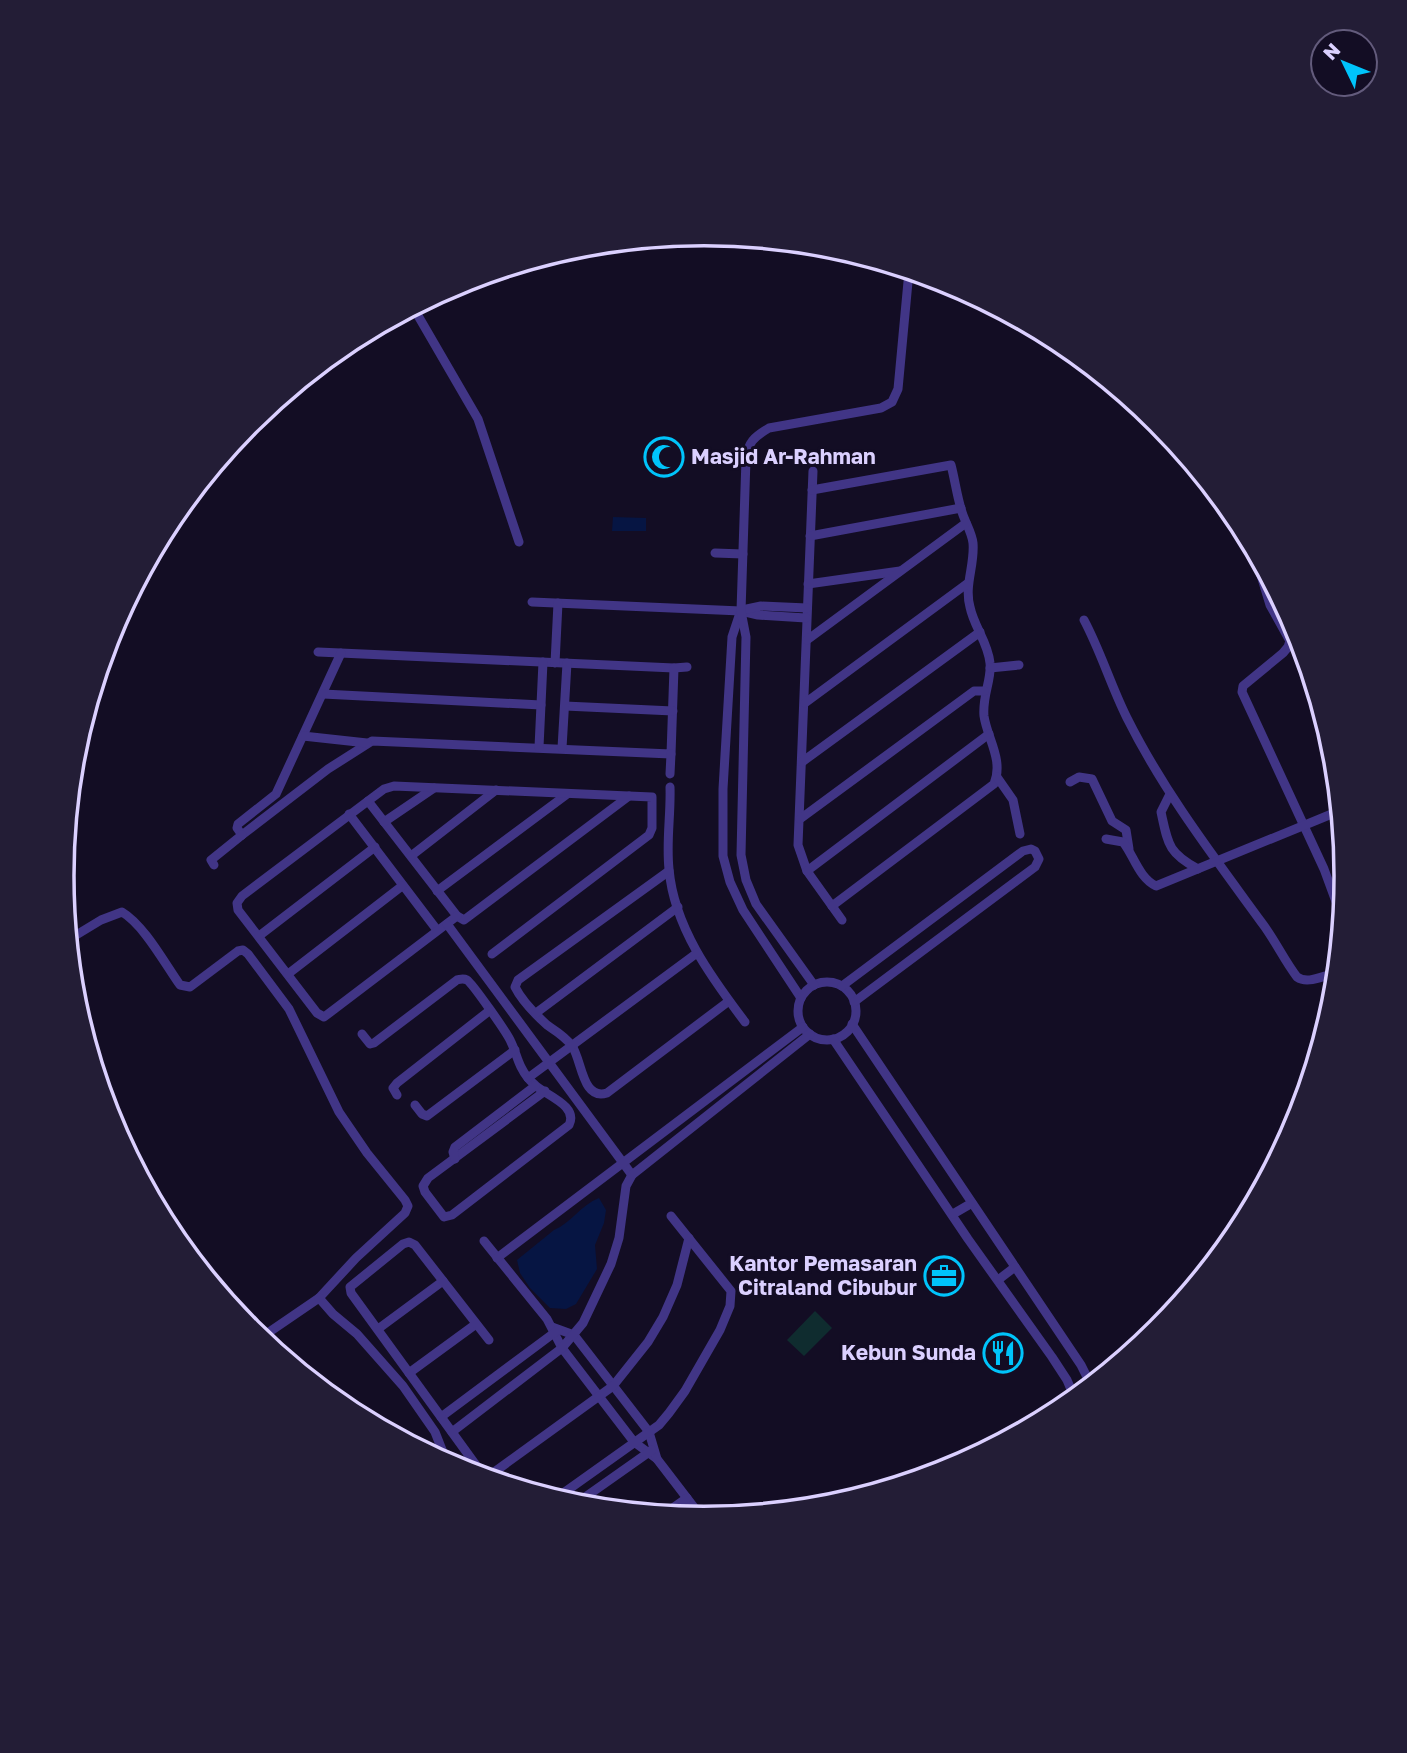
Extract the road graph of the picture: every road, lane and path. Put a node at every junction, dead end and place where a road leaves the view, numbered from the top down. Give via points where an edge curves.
1 (908, 281) edge
2 (418, 315) edge
3 (813, 471) dead end
4 (812, 490) junction
5 (961, 509) junction
6 (966, 523) junction
7 (810, 536) junction
8 (519, 542) dead end
9 (715, 553) dead end
10 (743, 554) junction
11 (901, 571) junction
12 (968, 583) junction
13 (808, 584) junction
14 (1267, 594) edge
15 (532, 602) dead end
16 (558, 603) junction
17 (741, 611) junction
18 (806, 613) junction
19 (1084, 620) dead end
20 (1283, 628) edge
21 (980, 632) junction
22 (807, 640) junction
23 (1289, 644) edge
24 (318, 652) dead end
25 (341, 653) junction
26 (544, 662) junction
27 (555, 663) junction
28 (567, 663) junction
29 (1019, 665) dead end
30 (687, 667) dead end
31 (674, 668) junction
32 (990, 668) junction
33 (984, 691) junction
34 (323, 694) junction
35 (805, 703) junction
36 (541, 705) junction
37 (565, 706) junction
38 (673, 711) junction
39 (989, 734) junction
40 (303, 736) junction
41 (367, 743) junction
42 (539, 747) junction
43 (562, 748) junction
44 (671, 754) junction
45 (802, 762) junction
46 (670, 774) dead end
47 (997, 777) junction
48 (1070, 782) dead end
49 (670, 787) dead end
50 (434, 788) junction
51 (496, 790) junction
52 (276, 794) junction
53 (1170, 794) junction
54 (566, 795) junction
55 (629, 796) junction
56 (368, 800) junction
57 (283, 803) junction
58 (349, 814) junction
59 (1330, 814) edge
60 (800, 819) junction
61 (384, 822) junction
62 (1303, 824) junction
63 (1020, 834) dead end
64 (242, 835) junction
65 (1106, 839) dead end
66 (375, 847) junction
67 (1129, 849) junction
68 (411, 856) junction
69 (1217, 862) junction
70 (215, 864) dead end
71 (1198, 869) junction
72 (669, 871) junction
73 (807, 872) junction
74 (402, 886) junction
75 (437, 891) junction
76 (1333, 894) edge
77 (832, 906) junction
78 (678, 907) junction
79 (457, 916) junction
80 (842, 920) dead end
81 (447, 924) junction
82 (437, 930) junction
83 (77, 935) edge
84 (259, 936) junction
85 (697, 953) junction
86 (492, 954) dead end
87 (288, 974) junction
88 (1325, 978) edge
89 (814, 985) junction
90 (842, 986) junction
91 (802, 998) junction
92 (729, 1001) junction
93 (854, 1002) junction
94 (489, 1011) junction
95 (536, 1013) junction
96 (745, 1022) dead end
97 (852, 1024) junction
98 (803, 1027) junction
99 (362, 1034) dead end
100 (810, 1034) junction
101 (833, 1039) junction
102 (572, 1045) junction
103 (515, 1050) junction
104 (766, 1054) junction
105 (549, 1062) junction
106 (774, 1064) junction
107 (528, 1078) junction
108 (535, 1086) junction
109 (545, 1091) junction
110 (397, 1095) dead end
111 (415, 1105) dead end
112 (455, 1159) junction
113 (622, 1162) junction
114 (632, 1175) junction
115 (972, 1203) junction
116 (953, 1214) junction
117 (671, 1216) dead end
118 (689, 1237) junction
119 (484, 1241) dead end
120 (497, 1258) junction
121 (1015, 1267) junction
122 (998, 1280) junction
123 (443, 1281) junction
124 (319, 1298) junction
125 (476, 1324) junction
126 (378, 1329) junction
127 (556, 1330) junction
128 (269, 1332) edge
129 (574, 1335) junction
130 (489, 1340) dead end
131 (562, 1348) junction
132 (409, 1373) junction
133 (1087, 1376) edge
134 (613, 1386) junction
135 (1070, 1388) edge
136 (600, 1396) junction
137 (441, 1417) junction
138 (452, 1432) junction
139 (649, 1432) junction
140 (634, 1442) junction
141 (442, 1450) edge
142 (651, 1451) junction
143 (476, 1464) edge
144 (496, 1471) edge
145 (567, 1491) edge
146 (588, 1495) edge
147 (687, 1498) junction
148 (677, 1505) edge
149 (693, 1506) edge

1 - 10 street via 898,389 892,402 881,408 769,428 748,445
2 - 8 street via 478,419
3 - 4 street
4 - 5 street via 951,465
4 - 7 street
5 - 6 street
5 - 7 street
6 - 11 street
6 - 12 street via 973,540
7 - 13 street
9 - 10 street
10 - 17 street
11 - 13 street
11 - 22 street
12 - 21 street via 969,605
12 - 35 street
13 - 18 street
14 - 20 street
15 - 16 street
16 - 17 street
16 - 27 street
17 - 18 street via 761,606
17 - 89 street via 746,637 741,855 756,904
17 - 91 street via 732,637 723,856 743,910
18 - 22 street
19 - 53 street via 1127,718
21 - 32 street
21 - 45 street
22 - 35 street
23 - 62 street via 1242,690
24 - 25 street
25 - 26 street
25 - 34 street
26 - 27 street
26 - 36 street
27 - 28 street
28 - 31 street
28 - 37 street
29 - 32 street
30 - 31 street
31 - 38 street
32 - 33 street
33 - 39 street
33 - 60 street via 974,691
34 - 36 street
34 - 40 street
35 - 45 street
36 - 42 street
37 - 38 street
37 - 43 street
38 - 44 street
39 - 47 street via 996,752
39 - 73 street
40 - 41 street
40 - 52 street
41 - 42 street
41 - 57 street
42 - 43 street
43 - 44 street
44 - 46 street
45 - 60 street
47 - 63 street via 1013,800
47 - 77 street via 994,784
48 - 67 street via 1079,777 1092,779 1112,821 1126,830
49 - 72 street
50 - 51 street
50 - 56 street via 394,786
50 - 61 street
51 - 54 street
51 - 68 street
52 - 57 street
52 - 64 street via 238,824
53 - 69 street
53 - 71 street via 1161,812 1172,850
54 - 55 street
54 - 75 street
55 - 79 street via 469,918
55 - 86 street via 652,797 649,835
56 - 58 street
56 - 61 street
57 - 64 street
58 - 66 street
58 - 84 street via 242,896 238,910
59 - 62 street
60 - 73 street via 798,845
61 - 68 street
62 - 69 street
62 - 76 street
64 - 70 street via 211,860
65 - 67 street via 1119,839
66 - 74 street
66 - 84 street
67 - 71 street via 1144,876 1156,886
68 - 75 street
69 - 71 street
69 - 88 street via 1297,977
72 - 78 street
72 - 95 street via 519,980 515,987
73 - 77 street
74 - 82 street
74 - 87 street
75 - 79 street
77 - 80 street
78 - 85 street
78 - 95 street
79 - 81 street
81 - 82 street
81 - 105 street
82 - 87 street via 324,1017
83 - 124 street via 122,912 180,985 190,987 243,950 273,985 299,1027 339,1112 408,1206
84 - 87 street
85 - 92 street
85 - 102 street
89 - 90 street
89 - 91 street
90 - 93 street
90 - 93 street via 1023,851 1035,851 1039,859 1034,867
91 - 98 street via 798,1015
92 - 96 street
92 - 102 street via 601,1095 586,1084
93 - 97 street
94 - 99 street via 470,982 457,980 374,1043
94 - 103 street
94 - 110 street via 397,1083
95 - 102 street
97 - 101 street
97 - 115 street
98 - 100 street
98 - 104 street
100 - 101 street
100 - 106 street
101 - 116 street
102 - 105 street
103 - 107 street
103 - 111 street via 427,1116
104 - 106 street
104 - 113 street
105 - 107 street
105 - 113 street
106 - 114 street
107 - 108 street
108 - 109 street
108 - 112 street via 455,1147
109 - 112 street
109 - 112 street via 570,1114 569,1125 444,1217 423,1186
113 - 114 street
113 - 120 street
114 - 129 street via 611,1264
115 - 116 street
115 - 121 street
116 - 122 street
117 - 118 street
118 - 134 street via 663,1317
118 - 139 street via 726,1284 730,1306 685,1391
119 - 120 street
120 - 127 street
121 - 122 street
121 - 133 street
122 - 135 street
123 - 125 street
123 - 126 street
123 - 126 street via 415,1245 403,1244 350,1287
124 - 128 street
124 - 141 street via 403,1386
125 - 130 street
125 - 132 street
126 - 132 street
127 - 129 street
127 - 131 street
127 - 137 street
129 - 131 street
129 - 134 street
131 - 136 street
131 - 138 street
132 - 137 street
134 - 136 street
134 - 139 street
136 - 140 street
136 - 144 street
137 - 138 street
138 - 143 street
139 - 140 street
139 - 142 street
140 - 142 street
140 - 145 street
142 - 146 street
142 - 147 street
147 - 148 street
147 - 149 street

